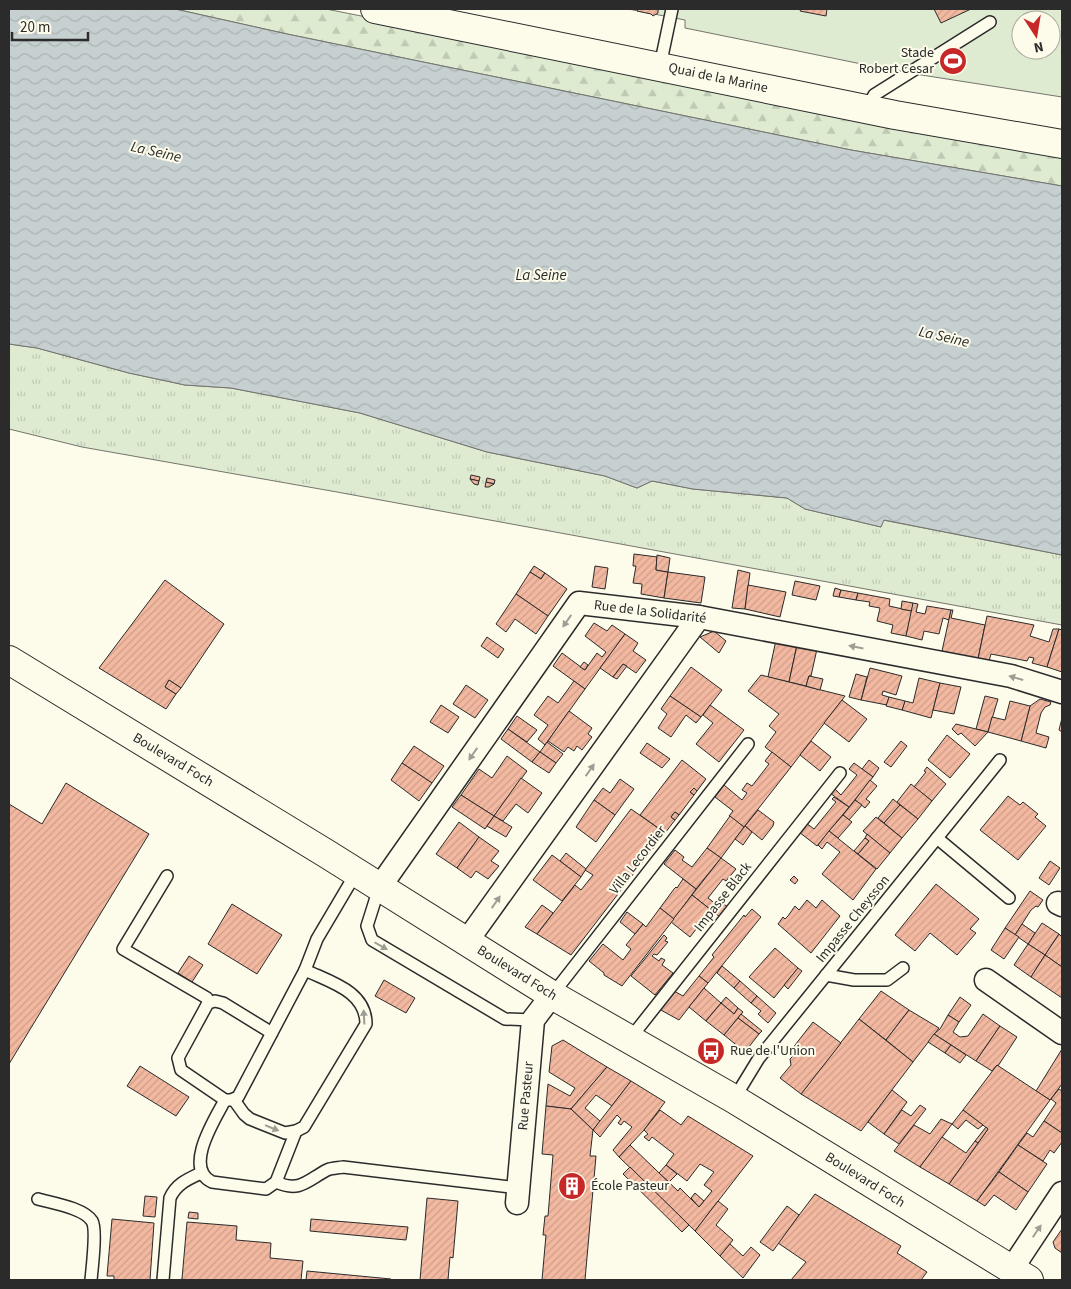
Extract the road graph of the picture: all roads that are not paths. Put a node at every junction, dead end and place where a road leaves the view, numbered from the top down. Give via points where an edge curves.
1 (375, 9) edge
2 (672, 9) edge
3 (990, 22) dead end
4 (660, 66) junction
5 (867, 108) junction
6 (1062, 144) edge
7 (699, 617) junction
8 (9, 660) edge
9 (1062, 692) edge
10 (748, 744) dead end
11 (1000, 760) dead end
12 (840, 774) dead end
13 (937, 838) junction
14 (356, 873) junction
15 (167, 876) dead end
16 (379, 888) junction
17 (1009, 898) dead end
18 (467, 941) junction
19 (903, 968) dead end
20 (305, 970) junction
21 (826, 975) junction
22 (986, 980) dead end
23 (552, 994) junction
24 (208, 1003) junction
25 (533, 1020) junction
26 (272, 1032) junction
27 (1062, 1033) edge
28 (629, 1040) junction
29 (734, 1099) junction
30 (230, 1100) junction
31 (296, 1132) junction
32 (201, 1173) junction
33 (276, 1182) junction
34 (1062, 1193) edge
35 (518, 1196) joint
36 (38, 1198) dead end
37 (1020, 1275) edge
38 (91, 1280) edge
39 (163, 1280) edge

1 - 4 main road, Quai de la Marine
2 - 4 lane
3 - 5 lane via 874,95
4 - 5 main road, Quai de la Marine
5 - 6 main road, Quai de la Marine
9 -> 7 street, Rue de la Solidarité via 1011,676
7 -> 16 street, Rue de la Solidarité via 580,603
18 -> 7 street
8 - 14 main road, Boulevard Foch
10 - 23 lane, Villa Lecordier
11 - 13 lane, Impasse Cheysson
12 - 28 lane, Impasse Black
13 - 17 lane
13 - 21 lane, Impasse Cheysson
14 - 16 main road, Boulevard Foch
14 - 20 lane via 317,939
15 - 24 lane via 123,949 207,998
16 - 18 main road, Boulevard Foch
16 -> 25 lane via 367,926 372,940 505,1019
18 - 23 main road, Boulevard Foch
19 - 21 lane via 887,980 854,980
20 - 26 lane
31 -> 20 lane via 304,1128 366,1024 364,1007 357,997
21 - 29 lane, Impasse Cheysson via 759,1058
22 - 27 street
23 - 25 street
23 - 28 main road, Boulevard Foch
24 - 26 lane via 223,1003
24 - 30 lane via 178,1058 178,1064 181,1070
25 - 35 street, Rue Pasteur
26 - 30 lane via 238,1097
28 - 29 main road, Boulevard Foch
29 - 37 main road, Boulevard Foch
30 -> 31 lane via 250,1119 285,1133
30 - 32 lane via 206,1135
31 - 33 lane
32 - 33 lane via 212,1182 266,1189
32 - 39 lane via 173,1190 170,1198
33 - 35 lane via 284,1186 298,1186 329,1169 343,1167
37 -> 34 street
36 - 38 lane via 79,1211 92,1221 95,1230

